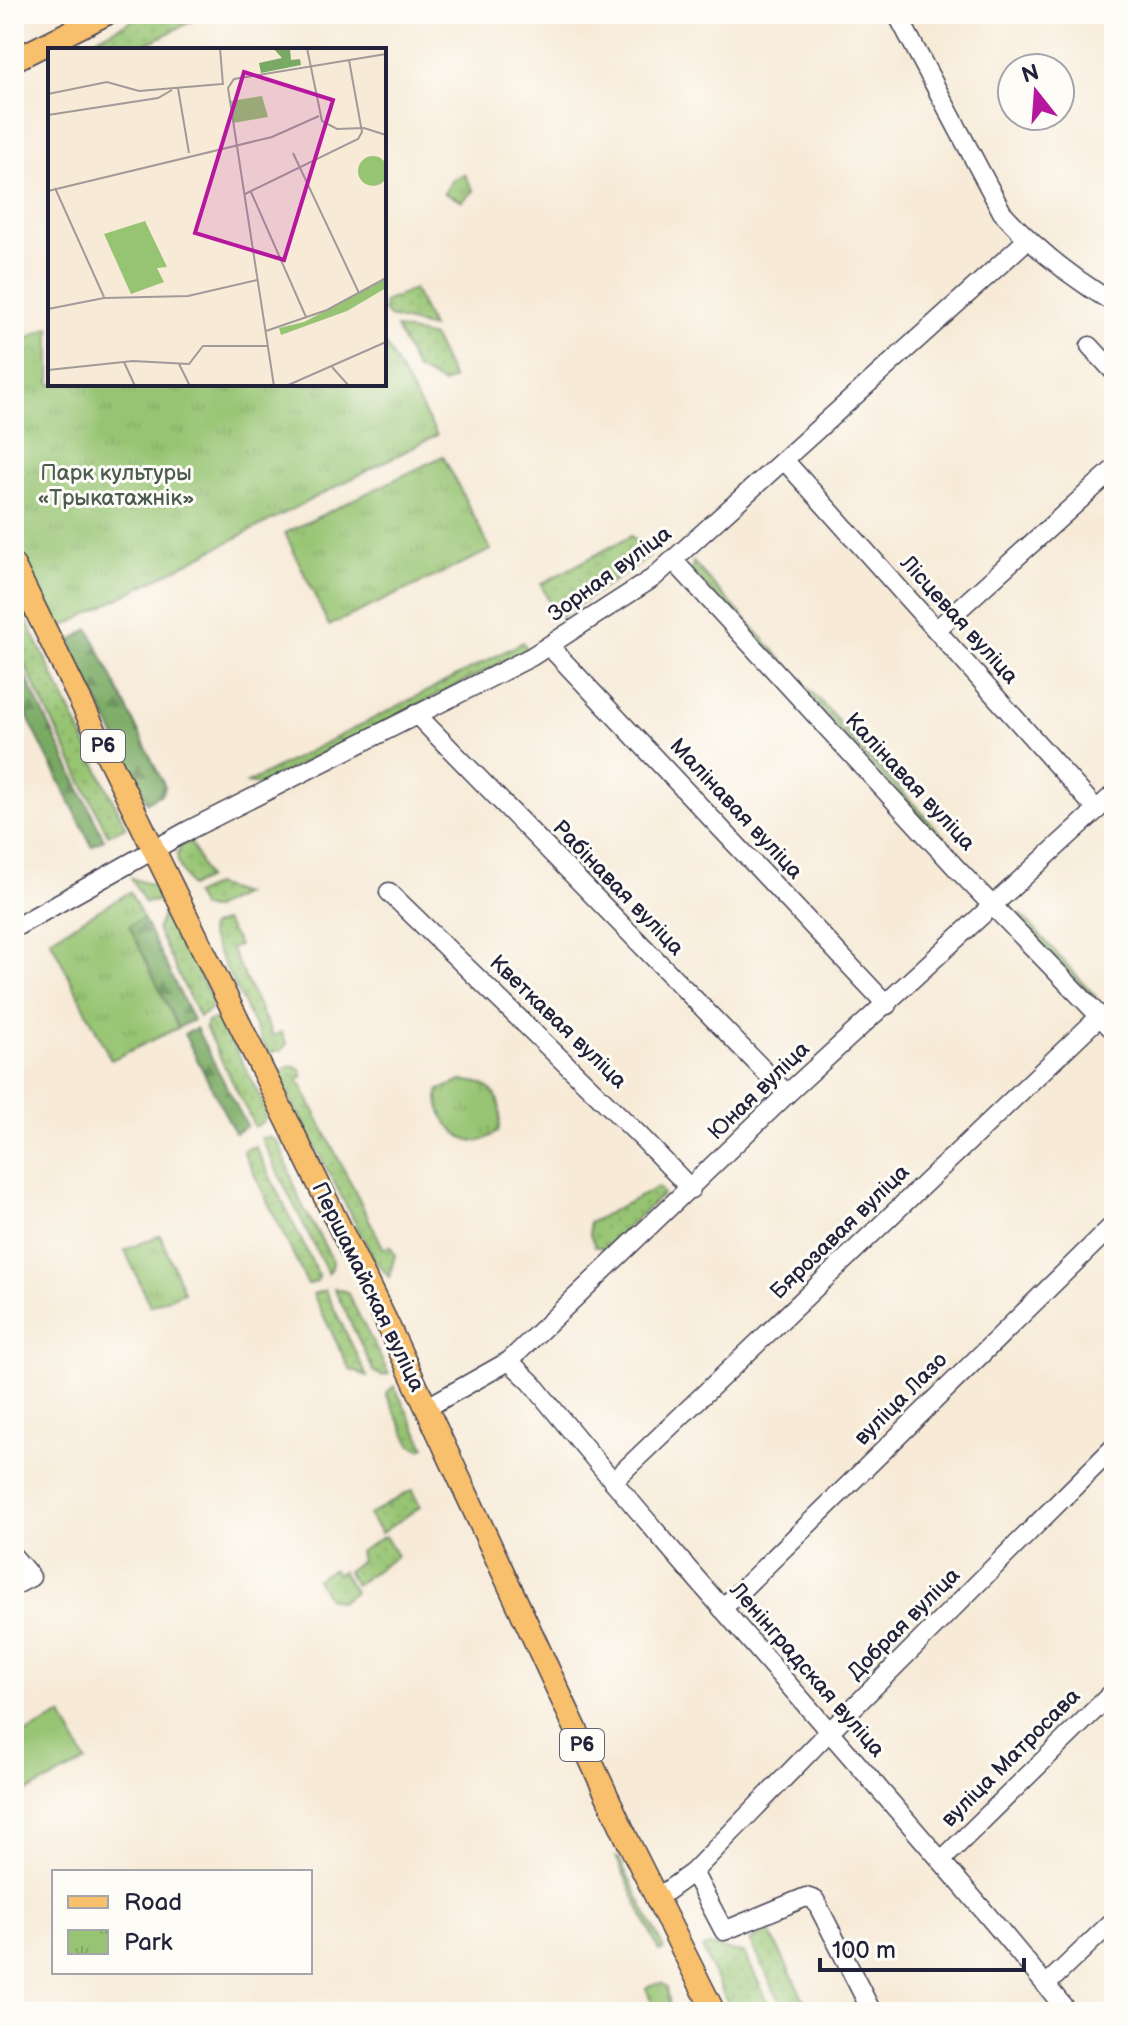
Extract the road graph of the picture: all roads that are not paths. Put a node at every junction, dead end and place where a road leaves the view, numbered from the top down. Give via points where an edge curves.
1 (106, 14) edge
2 (897, 14) edge
3 (14, 60) edge
4 (1027, 240) junction
5 (1114, 303) edge
6 (1090, 346) dead end
7 (1114, 372) edge
8 (785, 461) junction
9 (1114, 469) edge
10 (674, 561) junction
11 (14, 566) edge
12 (936, 630) junction
13 (550, 647) junction
14 (416, 714) junction
15 (1114, 794) edge
16 (1097, 810) junction
17 (154, 849) junction
18 (389, 892) dead end
19 (992, 907) junction
20 (14, 928) edge
21 (887, 1005) junction
22 (1100, 1016) junction
23 (1114, 1031) edge
24 (787, 1094) junction
25 (691, 1189) junction
26 (1114, 1224) edge
27 (509, 1361) junction
28 (426, 1408) junction
29 (1114, 1447) edge
30 (613, 1481) junction
31 (14, 1557) edge
32 (14, 1586) edge
33 (722, 1609) junction
34 (1114, 1691) edge
35 (830, 1733) junction
36 (942, 1860) junction
37 (693, 1872) junction
38 (657, 1898) junction
39 (1114, 1920) edge
40 (1046, 1985) junction
41 (714, 2012) edge
42 (872, 2012) edge
43 (1068, 2012) edge

1 - 3 main road
2 - 4 street via 1002,212
4 - 5 street
4 - 8 street, Зорная вуліца
6 - 7 street
8 - 10 street, Зорная вуліца
8 - 12 street, Лісцевая вуліца
9 - 12 street
10 - 13 street, Зорная вуліца
10 - 19 street, Калінавая вуліца
11 - 17 main road, Першамайская вуліца / Р6
12 - 16 street, Лісцевая вуліца
13 - 14 street, Зорная вуліца
13 - 21 street, Малінавая вуліца
14 - 17 street, Зорная вуліца
14 - 24 street, Рабінавая вуліца
15 - 16 street, Юная вуліца
16 - 19 street, Юная вуліца
17 - 20 street, Зорная вуліца
17 - 28 main road, Першамайская вуліца / Р6
18 - 25 street, Кветкавая вуліца
19 - 21 street, Юная вуліца
19 - 22 street, Калінавая вуліца
21 - 24 street, Юная вуліца
22 - 23 street, Калінавая вуліца
22 - 30 street, Бярозавая вуліца
24 - 25 street, Юная вуліца
25 - 27 street, Юная вуліца
26 - 33 street, вуліца Лазо
27 - 28 street, Юная вуліца
27 - 30 street, Ленінградская вуліца
28 - 38 main road, Першамайская вуліца / Р6
29 - 35 street, Добрая вуліца
30 - 33 street, Ленінградская вуліца
31 - 32 street via 31,1577
33 - 35 street, Ленінградская вуліца
34 - 36 street, вуліца Матросава
35 - 36 street, Ленінградская вуліца
35 - 37 street, Добрая вуліца
36 - 40 street, Ленінградская вуліца
37 - 38 street, Добрая вуліца
37 - 42 street via 724,1931 806,1897 815,1900
38 - 41 main road, Першамайская вуліца / Р6
39 - 40 street
40 - 43 street, Ленінградская вуліца

